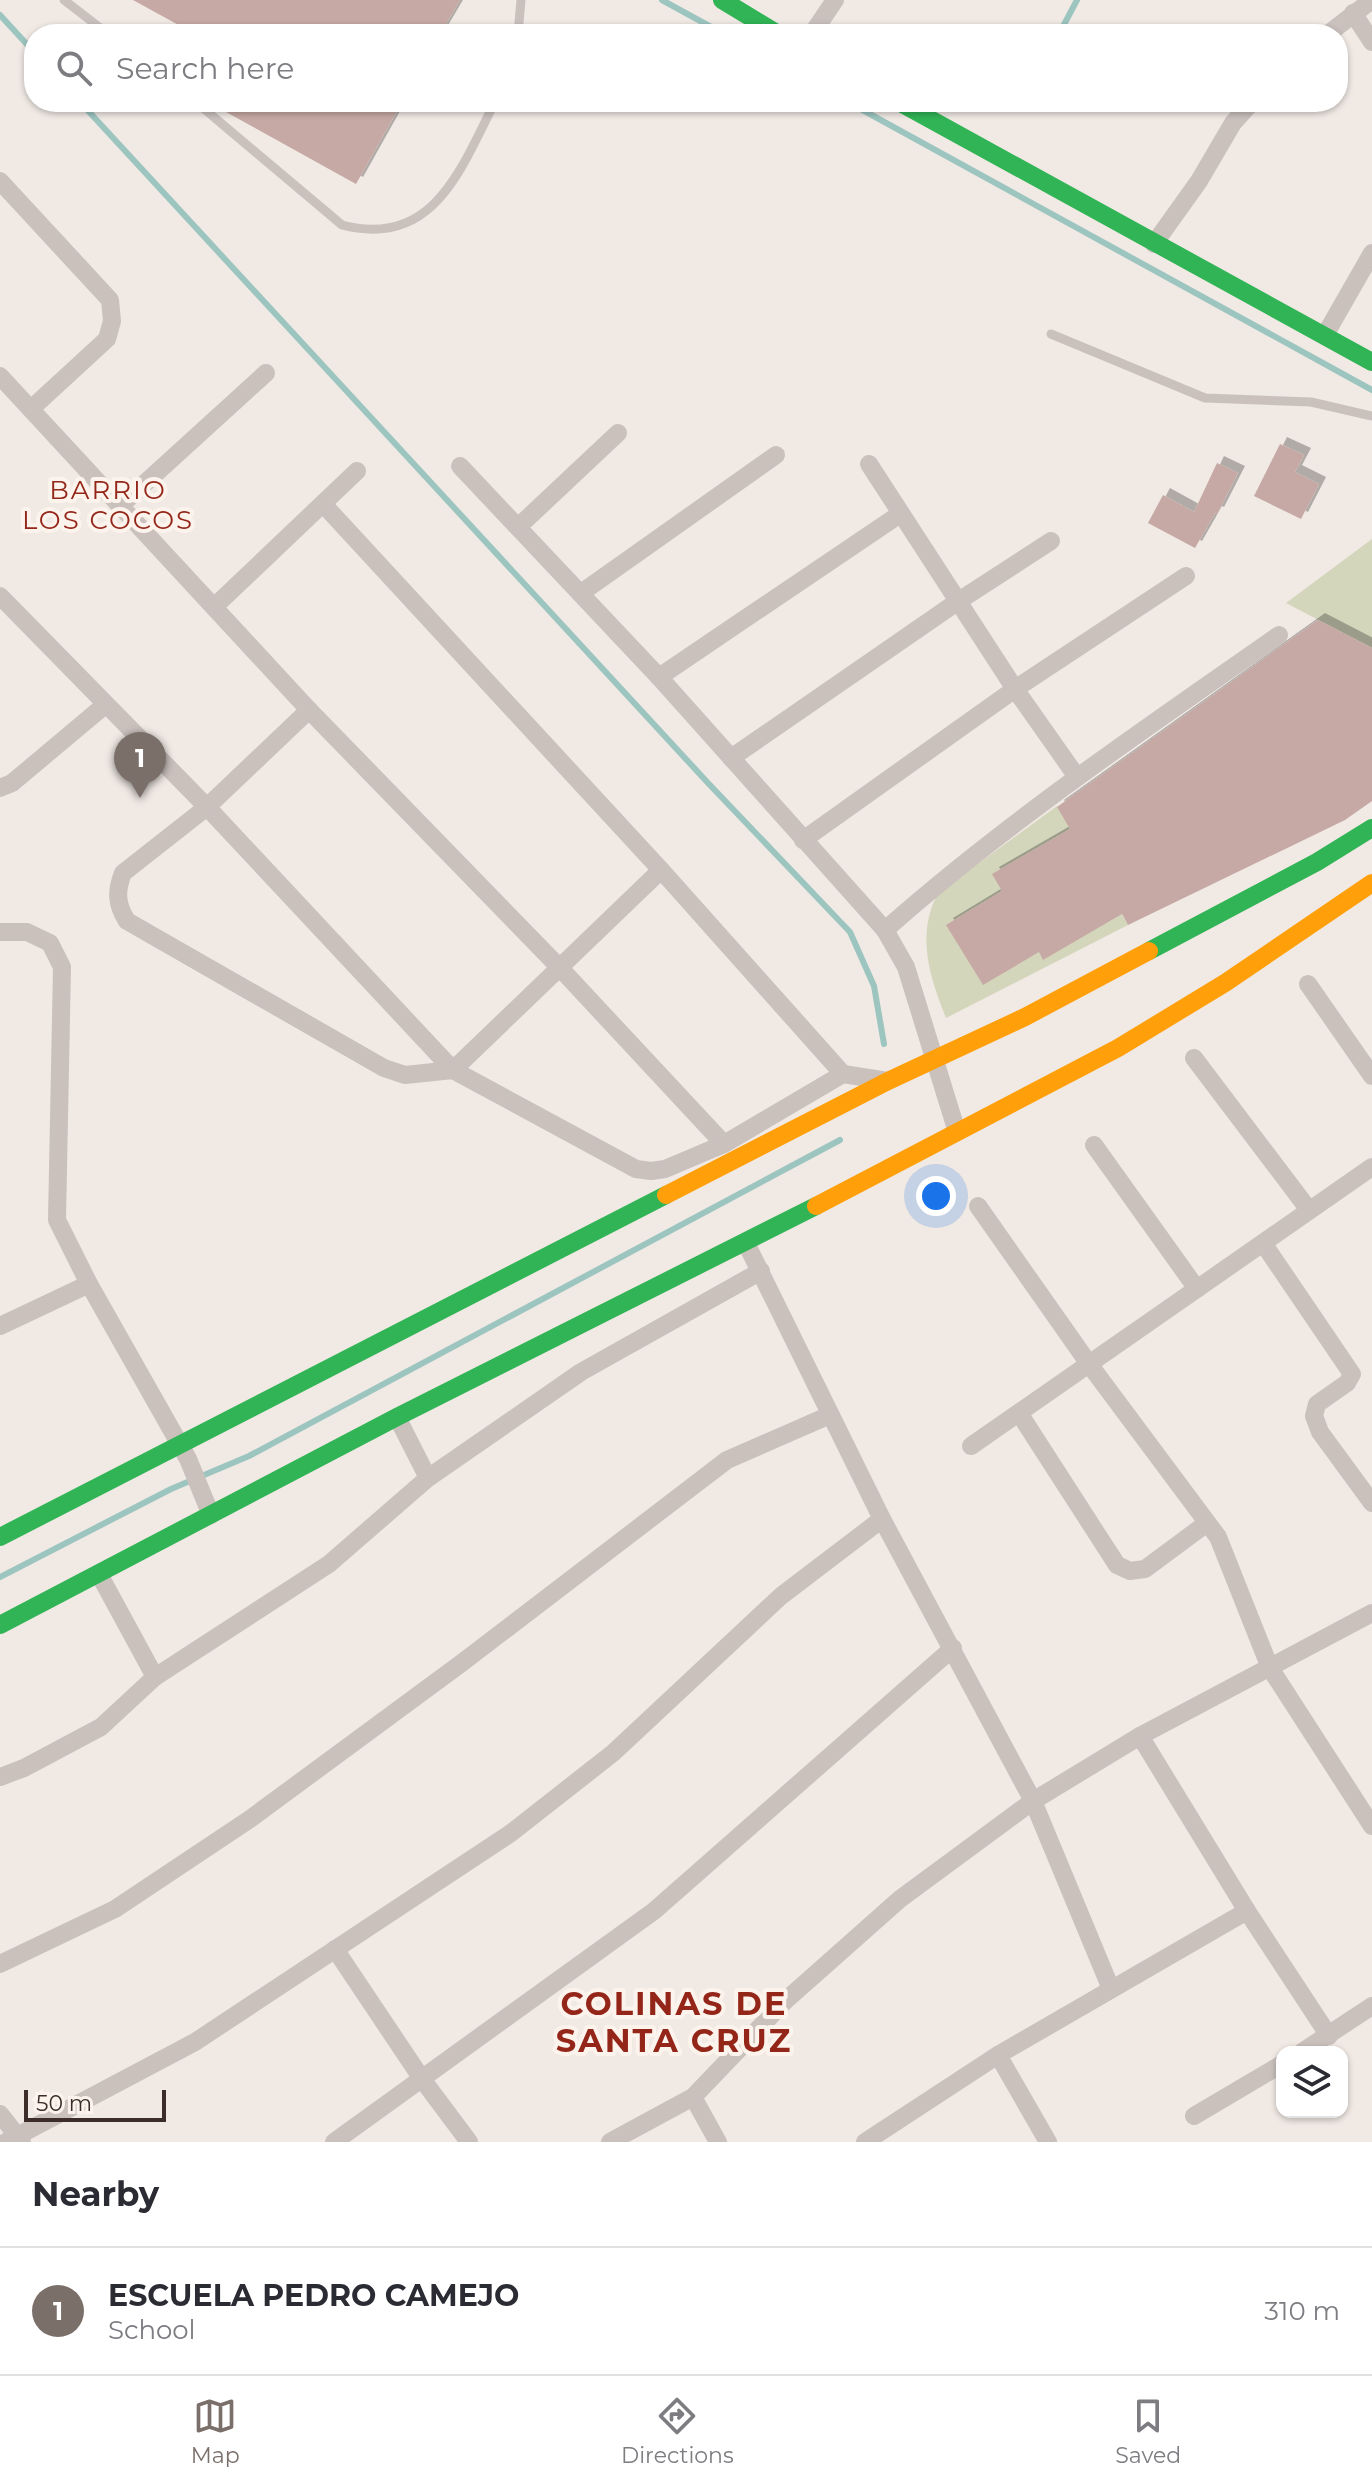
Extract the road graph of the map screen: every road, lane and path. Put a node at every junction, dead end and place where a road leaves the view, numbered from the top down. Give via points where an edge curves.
1 (64, 0) edge
2 (521, 0) edge
3 (722, 0) edge
4 (835, 0) edge
5 (1372, 0) edge
6 (1353, 13) junction
7 (95, 24) edge
8 (519, 24) edge
9 (762, 24) edge
10 (819, 24) edge
11 (1340, 24) edge
12 (1372, 42) edge
13 (208, 112) edge
14 (490, 112) edge
15 (917, 112) edge
16 (1243, 112) edge
17 (0, 181) edge
18 (1154, 244) junction
19 (1372, 253) edge
20 (1051, 334) dead end
21 (1325, 335) junction
22 (1372, 362) edge
23 (266, 373) dead end
24 (0, 376) edge
25 (32, 408) junction
26 (1372, 416) edge
27 (618, 433) dead end
28 (776, 455) dead end
29 (869, 464) dead end
30 (460, 466) dead end
31 (357, 471) dead end
32 (324, 505) junction
33 (120, 506) junction
34 (900, 514) junction
35 (518, 527) junction
36 (1051, 541) dead end
37 (1186, 576) dead end
38 (581, 593) junction
39 (0, 596) edge
40 (957, 602) junction
41 (214, 607) junction
42 (1279, 635) dead end
43 (659, 677) junction
44 (1015, 689) junction
45 (105, 705) junction
46 (309, 710) junction
47 (731, 758) junction
48 (1077, 777) junction
49 (0, 788) edge
50 (207, 807) junction
51 (1372, 828) edge
52 (803, 840) junction
53 (661, 870) junction
54 (1372, 883) edge
55 (885, 930) junction
56 (0, 932) edge
57 (560, 968) junction
58 (1308, 984) dead end
59 (1194, 1058) dead end
60 (933, 1060) junction
61 (453, 1070) junction
62 (843, 1074) junction
63 (1372, 1076) edge
64 (888, 1081) junction
65 (957, 1132) junction
66 (724, 1144) junction
67 (1094, 1145) dead end
68 (1371, 1168) edge
69 (978, 1206) dead end
70 (1309, 1210) junction
71 (746, 1243) junction
72 (1263, 1243) junction
73 (761, 1271) junction
74 (89, 1284) junction
75 (1197, 1289) junction
76 (0, 1326) edge
77 (1089, 1364) junction
78 (1019, 1413) junction
79 (830, 1415) junction
80 (397, 1417) junction
81 (971, 1446) dead end
82 (184, 1452) junction
83 (428, 1478) junction
84 (1372, 1503) edge
85 (209, 1507) junction
86 (882, 1519) junction
87 (1207, 1523) junction
88 (0, 1537) edge
89 (99, 1574) junction
90 (1372, 1613) edge
91 (0, 1625) edge
92 (953, 1648) junction
93 (1270, 1668) junction
94 (155, 1677) junction
95 (1140, 1736) junction
96 (0, 1777) edge
97 (1033, 1801) junction
98 (1372, 1826) edge
99 (1247, 1911) junction
100 (335, 1949) junction
101 (0, 1964) edge
102 (1111, 1989) junction
103 (1372, 2006) edge
104 (1329, 2036) junction
105 (1312, 2046) edge
106 (998, 2055) junction
107 (1276, 2068) edge
108 (422, 2079) junction
109 (693, 2097) junction
110 (0, 2114) edge
111 (1194, 2116) dead end
112 (15, 2140) edge
113 (334, 2142) edge
114 (469, 2142) edge
115 (610, 2142) edge
116 (718, 2142) edge
117 (865, 2142) edge
118 (1048, 2142) edge

1 - 7 lane
2 - 8 lane
3 - 9 main road
4 - 10 street
5 - 6 street
6 - 11 street
6 - 12 street
13 - 14 lane via 342,225 365,231 385,230 425,214 454,182
15 - 18 main road
16 - 18 street
17 - 25 street via 110,300 107,339
18 - 21 main road
19 - 21 street
20 - 26 lane via 1205,398 1311,402
21 - 22 main road
23 - 33 street
24 - 25 street
25 - 33 street
27 - 35 street
28 - 38 street
29 - 34 street
30 - 35 street
31 - 32 street
32 - 41 street
32 - 53 street
33 - 41 street
34 - 40 street
34 - 43 street
35 - 38 street
36 - 40 street
37 - 44 street
38 - 43 street
39 - 45 street
40 - 44 street
40 - 47 street
41 - 46 street
42 - 48 street
43 - 47 street
44 - 48 street
44 - 52 street
45 - 49 street
45 - 50 street
46 - 50 street
46 - 57 street
47 - 52 street
48 - 55 street
50 - 61 street
50 - 61 street via 123,873 117,896 127,921 384,1068 405,1075
51 - 60 main road via 1025,1017
52 - 55 street
53 - 57 street
53 - 62 street
54 - 65 main road via 1118,1048
55 - 60 street via 906,967
56 - 74 street via 27,932 50,943 62,967 57,1220
57 - 61 street
57 - 66 street
58 - 63 street
59 - 70 street
60 - 64 main road
60 - 65 street
61 - 66 street via 636,1169 665,1169
62 - 64 street
62 - 66 street
64 - 82 main road
65 - 71 main road
67 - 75 street
68 - 70 street
69 - 77 street
70 - 72 street
71 - 73 street
71 - 80 main road
72 - 75 street
72 - 84 street via 1352,1374 1317,1404 1314,1416
73 - 79 street
73 - 83 street via 581,1372
74 - 76 street
74 - 82 street
75 - 77 street
77 - 78 street
77 - 87 street
78 - 81 street
78 - 87 street via 1117,1565 1130,1571 1145,1569
79 - 86 street
79 - 101 street via 727,1460 250,1819 115,1909
80 - 83 street
80 - 85 main road
82 - 85 street
82 - 88 main road
83 - 94 street via 329,1564
85 - 89 main road
86 - 92 street
86 - 100 street via 781,1596 579,1780 511,1833
87 - 93 street via 1218,1537
89 - 91 main road
89 - 94 street
90 - 93 street
92 - 97 street
92 - 108 street via 654,1911
93 - 95 street
93 - 98 street
94 - 96 street via 101,1727
95 - 97 street
95 - 99 street
97 - 102 street
97 - 109 street via 900,1899 785,2001
99 - 102 street
99 - 104 street
100 - 108 street
100 - 112 street via 195,2042
102 - 106 street
103 - 104 street
104 - 105 street
106 - 117 street
106 - 118 street
107 - 111 street
108 - 113 street
108 - 114 street
109 - 115 street
109 - 116 street
110 - 112 street

